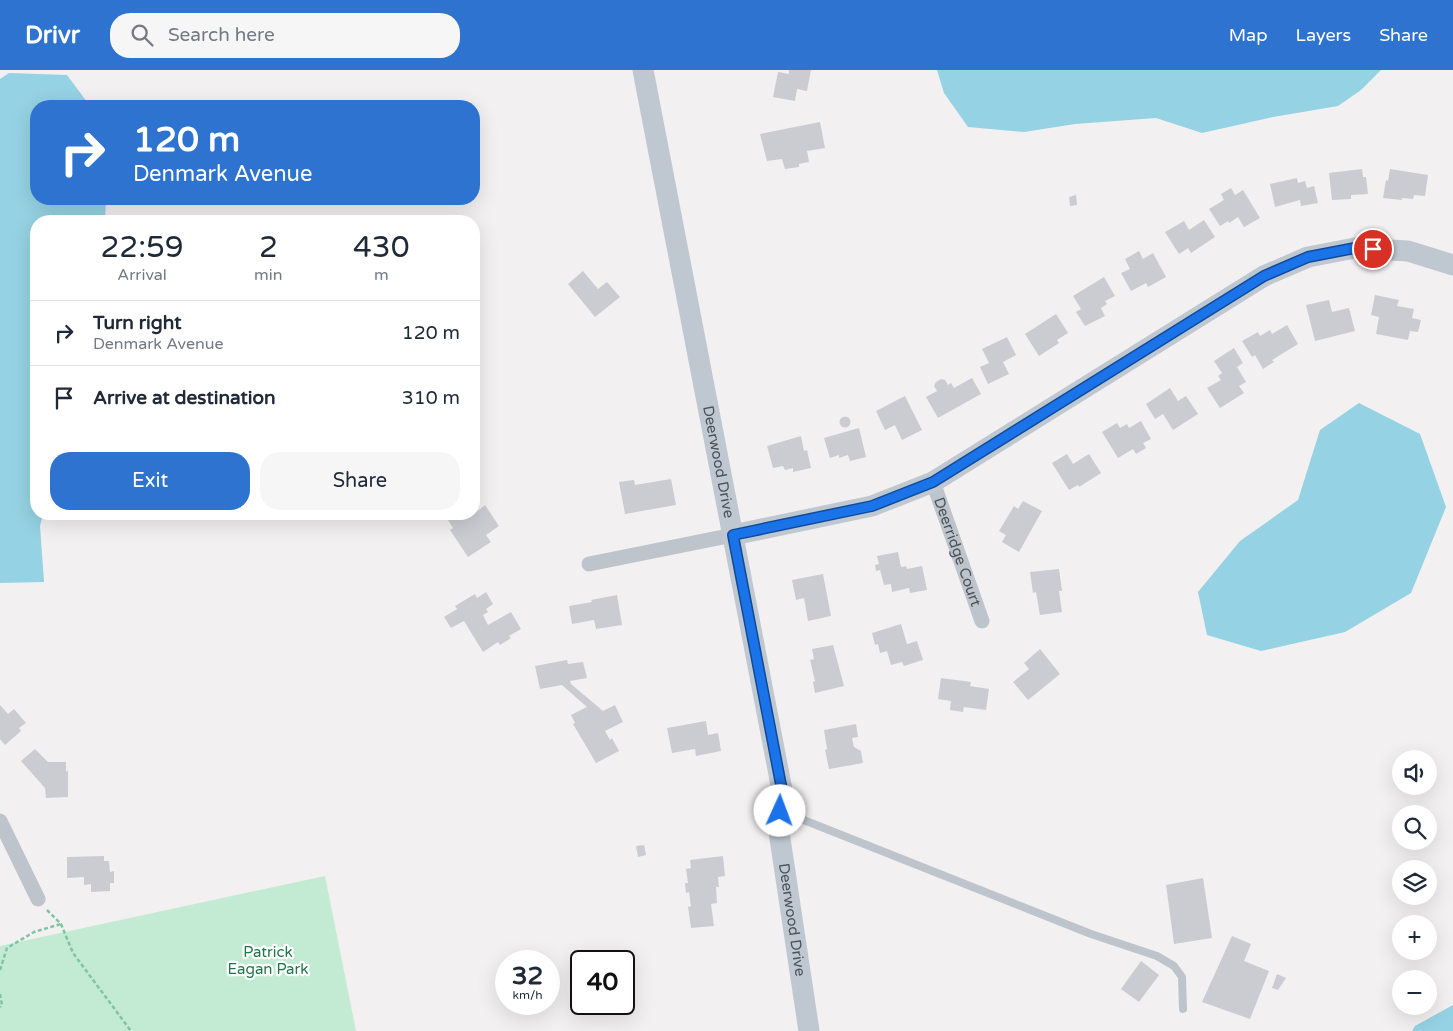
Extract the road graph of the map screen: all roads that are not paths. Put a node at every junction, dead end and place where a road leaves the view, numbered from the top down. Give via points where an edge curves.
1 (643, 70) edge
2 (1453, 265) edge
3 (933, 482) junction
4 (733, 535) junction
5 (588, 564) dead end
6 (982, 621) dead end
7 (780, 811) junction
8 (0, 821) edge
9 (38, 899) road end
10 (1183, 1009) dead end
11 (809, 1031) edge

1 - 4 street, Deerwood Drive
2 - 3 street via 1408,251 1355,248 1308,257 1264,276
3 - 4 street via 872,506
3 - 6 street, Deerridge Court
4 - 5 street
4 - 7 street, Deerwood Drive via 782,790
7 - 10 lane via 1091,934 1157,956 1174,966 1182,977
7 - 11 street, Deerwood Drive via 779,832
8 - 9 street

